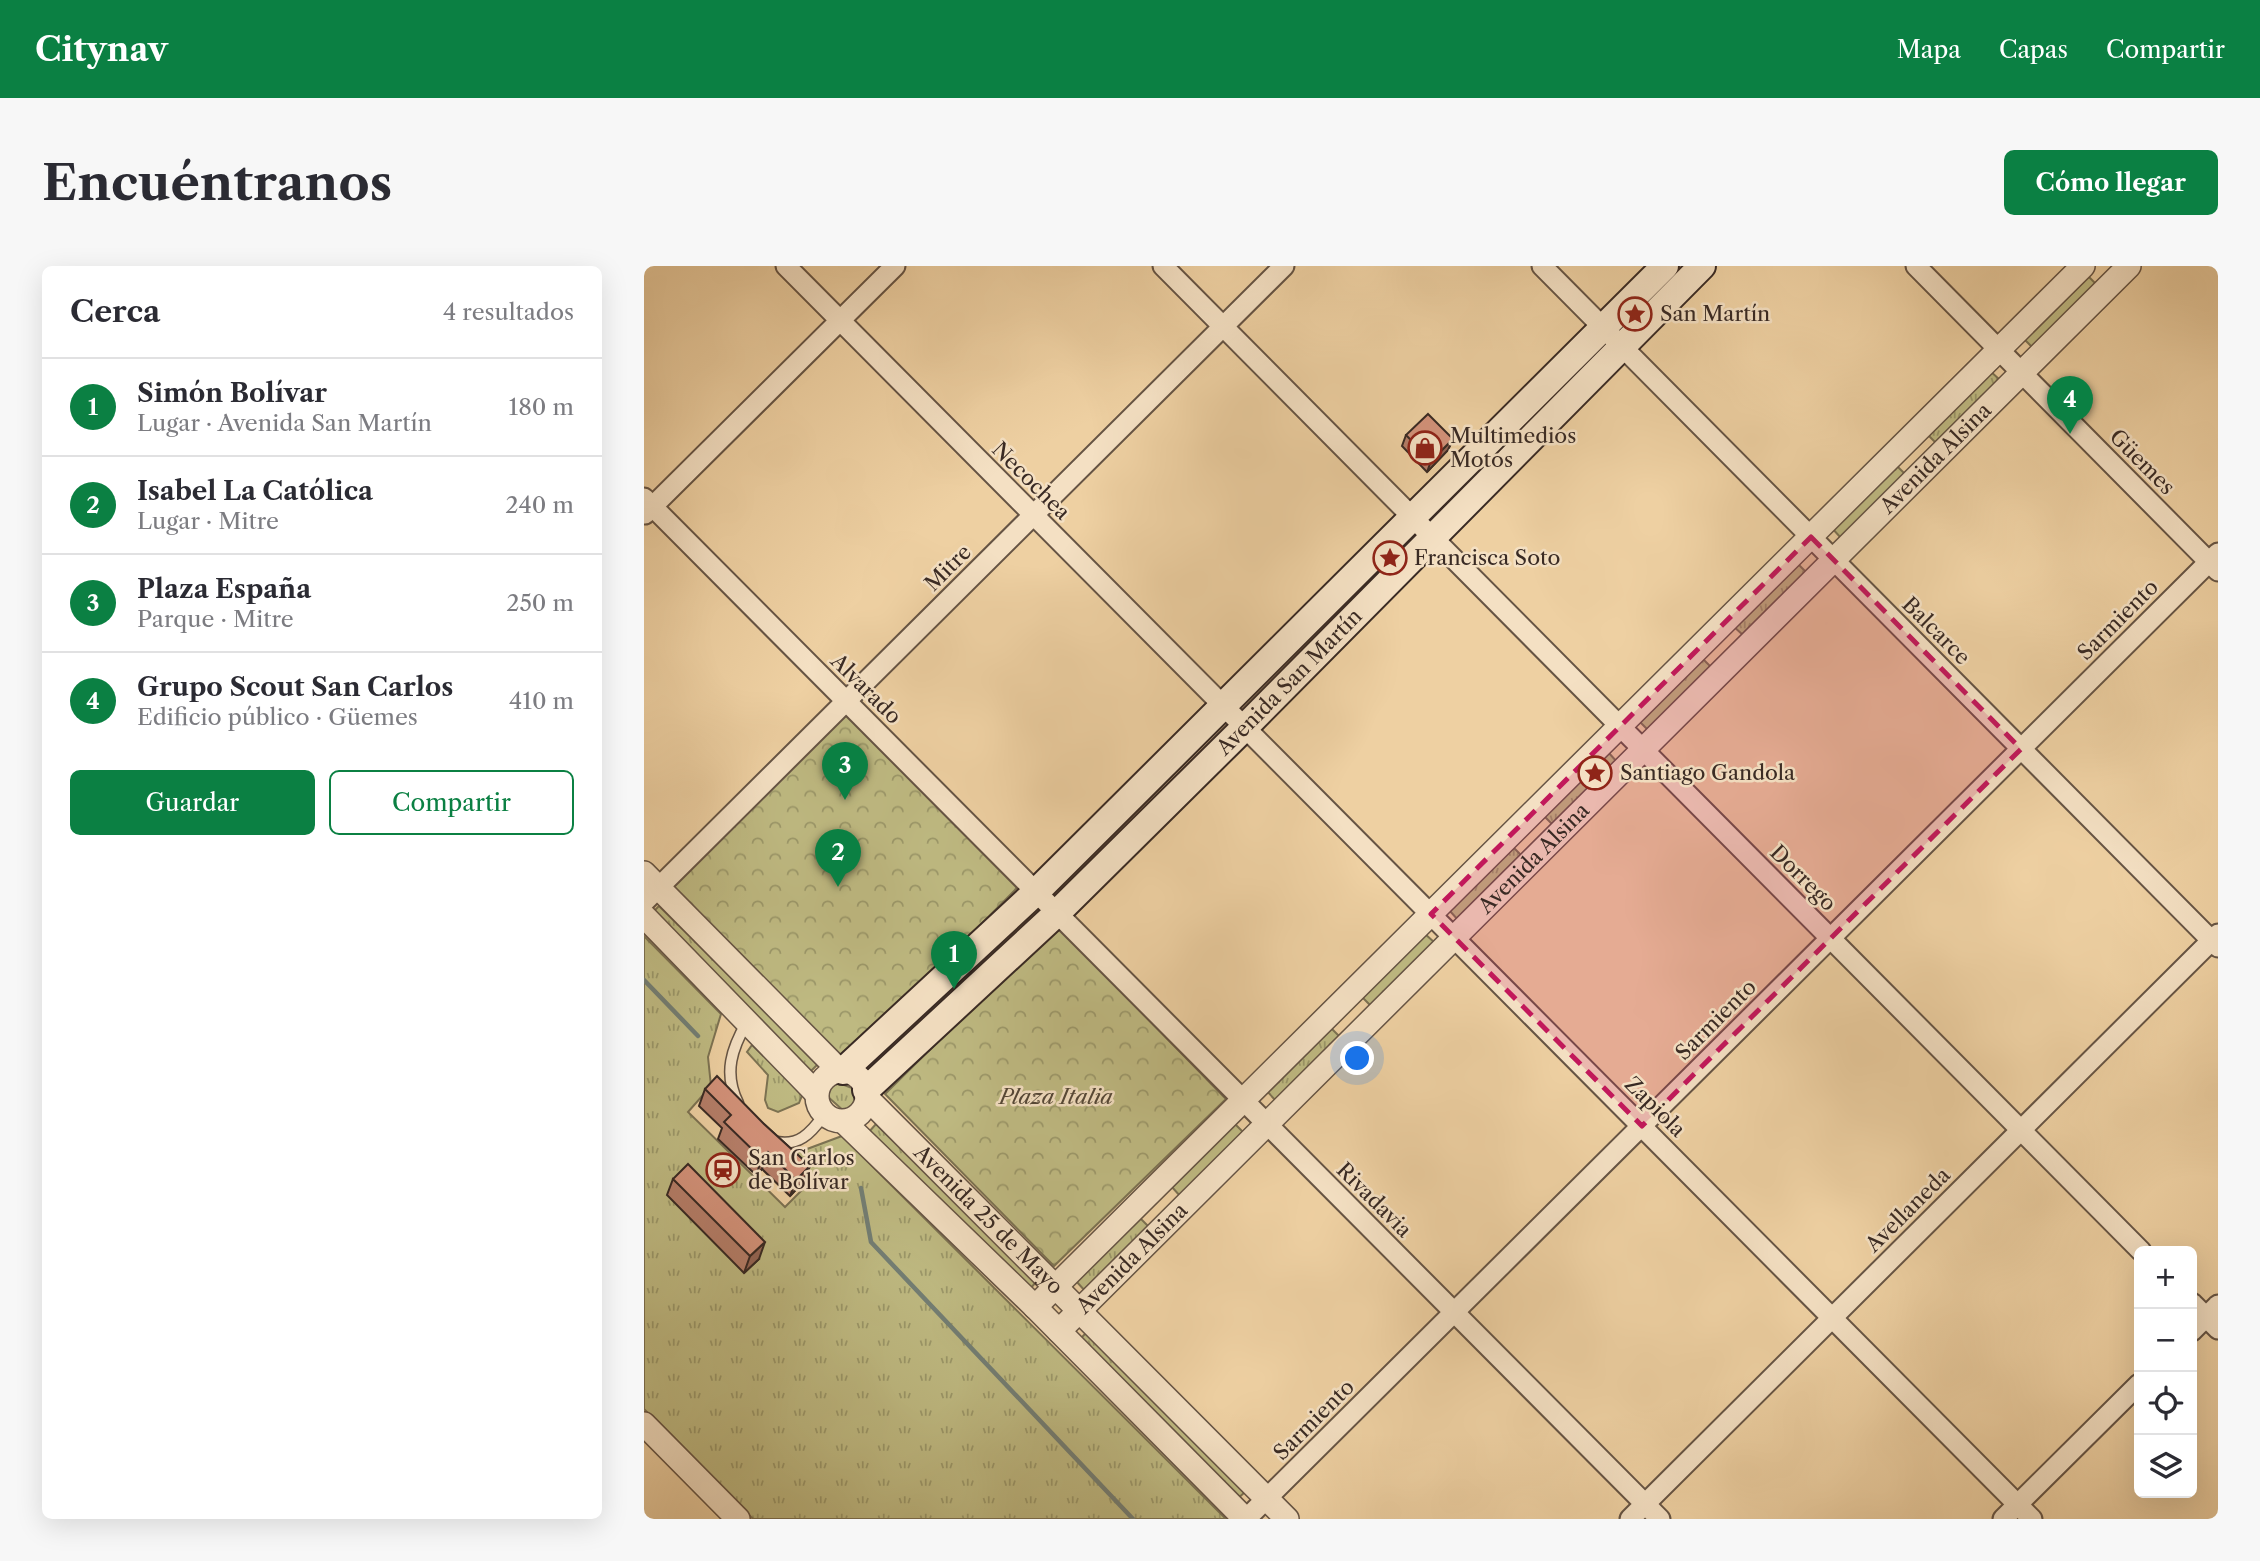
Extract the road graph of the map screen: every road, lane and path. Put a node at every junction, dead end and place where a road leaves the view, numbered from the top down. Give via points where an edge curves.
1 (786, 266) edge
2 (895, 266) edge
3 (1163, 266) edge
4 (1284, 266) edge
5 (1542, 266) edge
6 (1665, 266) edge
7 (1703, 266) edge
8 (1916, 266) edge
9 (2083, 266) edge
10 (2129, 266) edge
11 (840, 321) junction
12 (1223, 327) junction
13 (1603, 327) junction
14 (1622, 347) junction
15 (1999, 350) junction
16 (2022, 373) junction
17 (647, 506) edge
18 (1033, 515) junction
19 (1412, 517) junction
20 (1432, 537) junction
21 (1811, 537) junction
22 (1834, 560) junction
23 (2215, 562) edge
24 (846, 701) junction
25 (1223, 706) junction
26 (1620, 726) junction
27 (1245, 727) junction
28 (2021, 749) junction
29 (1643, 750) junction
30 (649, 887) edge
31 (1036, 892) junction
32 (1057, 913) junction
33 (1431, 914) junction
34 (644, 916) edge
35 (1454, 938) junction
36 (1830, 938) junction
37 (2216, 941) edge
38 (747, 1021) junction
39 (841, 1070) junction
40 (867, 1094) junction
41 (1243, 1100) junction
42 (828, 1110) junction
43 (745, 1116) edge
44 (1267, 1124) junction
45 (1642, 1126) junction
46 (2021, 1130) junction
47 (762, 1134) edge
48 (2136, 1246) edge
49 (1055, 1287) junction
50 (2197, 1306) edge
51 (1035, 1307) junction
52 (1079, 1311) junction
53 (1454, 1312) junction
54 (2214, 1317) edge
55 (1832, 1318) junction
56 (2197, 1328) edge
57 (1059, 1331) junction
58 (2134, 1389) edge
59 (644, 1424) edge
60 (1267, 1499) junction
61 (1645, 1504) junction
62 (2018, 1504) junction
63 (738, 1519) edge
64 (1246, 1519) edge
65 (1287, 1519) edge
66 (1630, 1519) edge
67 (1660, 1519) edge
68 (2003, 1519) edge
69 (2032, 1519) edge

1 - 11 street, Necochea
2 - 11 street
3 - 12 street, Dorrego
4 - 12 street, Mitre
5 - 13 street, Balcarce
6 - 13 main road, Avenida San Martín
7 - 14 main road, Avenida San Martín
8 - 15 street, Güemes
9 - 15 street, Avenida Alsina
10 - 16 street, Avenida Alsina
11 - 17 street
11 - 18 street, Necochea
12 - 18 street, Mitre
12 - 19 street, Dorrego
13 - 14 street, Balcarce
13 - 19 main road, Avenida San Martín
14 - 20 main road, Avenida San Martín
14 - 21 street, Balcarce
15 - 16 street, Güemes
15 - 21 street, Avenida Alsina
16 - 22 street, Avenida Alsina
16 - 23 street, Güemes
17 - 24 street, Alvarado
18 - 24 street, Mitre
18 - 25 street, Necochea
19 - 20 street, Dorrego
19 - 25 main road, Avenida San Martín
20 - 26 street, Dorrego
20 - 27 main road, Avenida San Martín
21 - 22 street, Balcarce
21 - 26 street, Avenida Alsina
22 - 28 street, Balcarce
22 - 29 street, Avenida Alsina
23 - 28 street, Sarmiento
24 - 30 street, Mitre
24 - 31 street, Alvarado
25 - 27 street, Necochea
25 - 31 main road, Avenida San Martín
26 - 29 street, Dorrego
26 - 33 street, Avenida Alsina
27 - 32 main road, Avenida San Martín
27 - 33 street, Zapiola
28 - 36 street, Sarmiento
28 - 37 street, Balcarce
29 - 35 street, Avenida Alsina
29 - 36 street, Dorrego
30 - 39 street
31 - 32 street, Alvarado
31 - 39 main road, Avenida San Martín
32 - 40 main road, Avenida San Martín
32 - 41 street, Rivadavia
33 - 35 street, Zapiola
33 - 41 street, Avenida Alsina
34 - 38 street, Avenida 25 de Mayo
35 - 44 street, Avenida Alsina
35 - 45 street, Zapiola
36 - 45 street, Sarmiento
36 - 46 street, Dorrego
37 - 46 street, Avellaneda
38 - 42 street, Avenida 25 de Mayo
38 - 43 lane via 730,1059 735,1098
39 - 40 street via 860,1079
39 - 42 street via 820,1082
40 - 42 street via 855,1118
40 - 49 street, Avenida 25 de Mayo
41 - 44 street, Rivadavia
41 - 49 street, Avenida Alsina
42 - 47 lane via 809,1135 798,1141 779,1143
42 - 51 street, Avenida 25 de Mayo
44 - 52 street, Avenida Alsina
44 - 53 street, Rivadavia
45 - 53 street, Sarmiento
45 - 55 street, Zapiola
46 - 48 street, Dorrego
46 - 55 street, Avellaneda
49 - 51 street, Avenida Alsina
49 - 52 street, Avenida 25 de Mayo
50 - 54 street
51 - 57 street, Avenida 25 de Mayo
52 - 57 street, Avenida Alsina
52 - 60 street, Avenida 25 de Mayo
53 - 60 street, Sarmiento
53 - 61 street, Rivadavia
54 - 56 street
55 - 61 street, Avellaneda
55 - 62 street, Zapiola
57 - 64 street, Avenida 25 de Mayo
58 - 62 street
59 - 63 street
60 - 64 street, Sarmiento
60 - 65 street, Avenida 25 de Mayo
61 - 66 street, Avellaneda
61 - 67 street, Rivadavia
62 - 68 street
62 - 69 street, Zapiola

